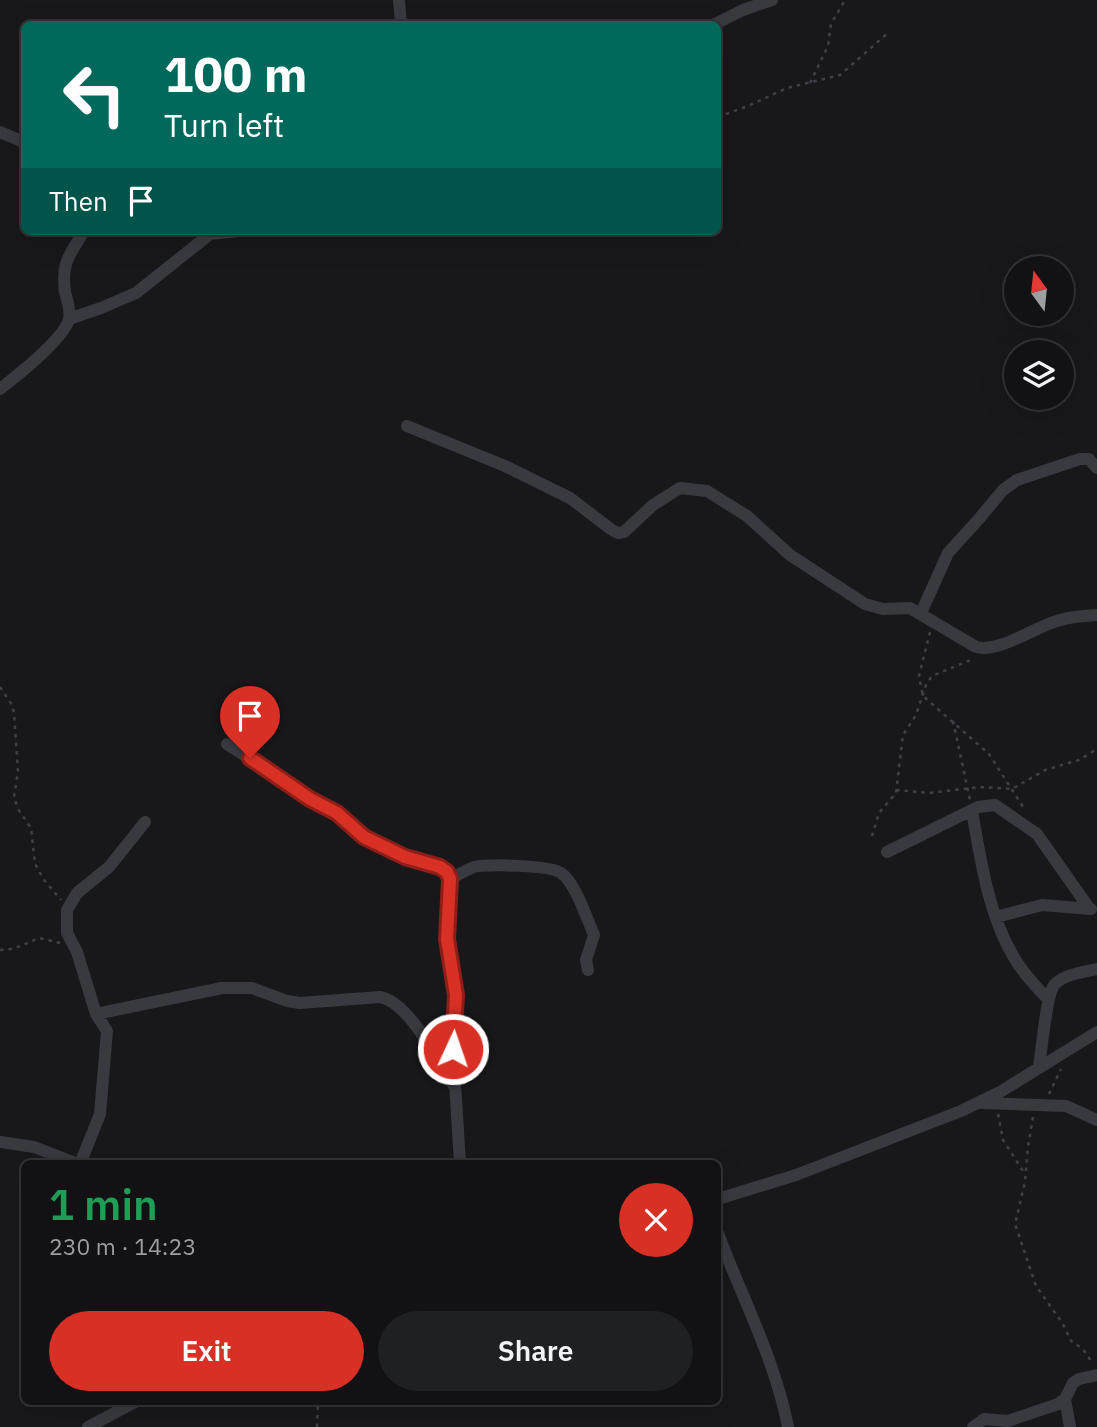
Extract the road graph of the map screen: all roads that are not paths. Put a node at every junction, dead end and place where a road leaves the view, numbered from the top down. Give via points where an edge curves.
1 (399, 0) edge
2 (772, 0) edge
3 (401, 21) edge
4 (721, 21) edge
5 (0, 132) edge
6 (21, 141) edge
7 (81, 235) edge
8 (209, 235) edge
9 (69, 319) junction
10 (0, 389) edge
11 (407, 426) dead end
12 (1097, 468) edge
13 (921, 613) junction
14 (1097, 615) edge
15 (227, 744) dead end
16 (972, 811) junction
17 (145, 822) dead end
18 (887, 852) dead end
19 (450, 879) junction
20 (1093, 909) edge
21 (996, 917) junction
22 (1097, 969) edge
23 (588, 970) dead end
24 (1048, 999) junction
25 (96, 1014) junction
26 (1097, 1032) edge
27 (1040, 1066) junction
28 (454, 1086) junction
29 (977, 1103) junction
30 (1097, 1120) edge
31 (0, 1142) edge
32 (68, 1160) edge
33 (81, 1160) edge
34 (460, 1160) edge
35 (721, 1198) edge
36 (721, 1240) edge
37 (1097, 1376) edge
38 (1065, 1399) junction
39 (129, 1405) edge
40 (88, 1427) edge
41 (788, 1427) edge
42 (973, 1427) edge
43 (1070, 1427) edge

1 - 3 street
2 - 4 street
5 - 6 street
7 - 9 street via 64,265
8 - 9 street via 136,293
9 - 10 street via 56,341
11 - 13 street via 570,498 618,533 680,488 707,491 747,516 790,555 865,604 910,607
12 - 13 street via 1089,459 1080,459 1017,480 1003,490 948,553
13 - 14 street via 982,649 1056,621
15 - 19 street via 337,813 364,837 405,857 440,867
16 - 18 street
16 - 20 street via 995,805 1037,834
16 - 21 street
17 - 25 street via 67,909 66,928
19 - 23 street via 483,866 561,872 594,935 586,960
19 - 28 street via 447,939 456,995
20 - 21 street via 1042,905
21 - 24 street via 1011,953
22 - 24 street via 1057,981
24 - 27 street
25 - 28 street via 222,988 252,988 300,1003 389,998 406,1015
25 - 33 street via 107,1031 103,1095
26 - 27 street
27 - 29 street
28 - 34 street
29 - 30 street via 1066,1106
29 - 35 street via 796,1175
31 - 32 street via 34,1147
36 - 41 street via 770,1359
37 - 38 street via 1073,1383
38 - 42 street via 1015,1420 984,1419
38 - 43 street
39 - 40 street

